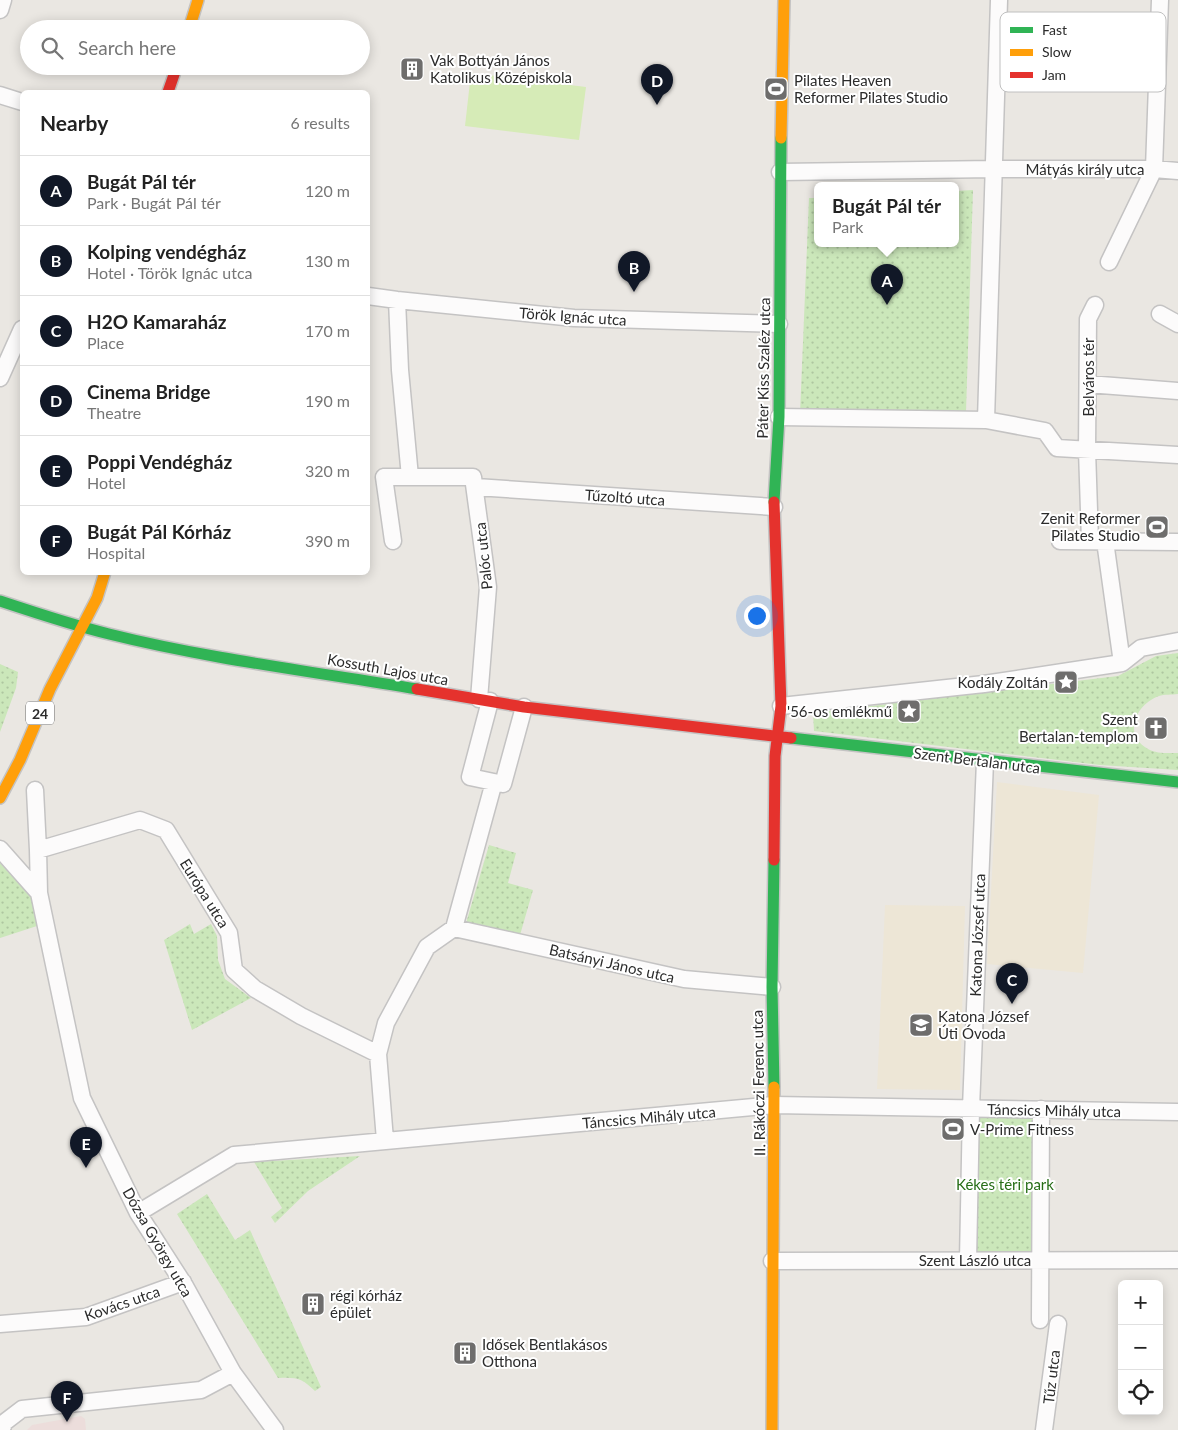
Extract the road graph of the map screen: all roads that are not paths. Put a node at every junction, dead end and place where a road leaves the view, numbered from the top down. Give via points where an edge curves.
1 (3, 0) edge
2 (198, 0) edge
3 (784, 0) edge
4 (999, 0) edge
5 (0, 10) edge
6 (192, 20) edge
7 (998, 41) joint
8 (174, 75) edge
9 (169, 90) edge
10 (1157, 92) edge
11 (0, 95) edge
12 (20, 101) edge
13 (993, 169) junction
14 (1154, 169) junction
15 (1178, 171) edge
16 (780, 172) junction
17 (1109, 262) dead end
18 (370, 296) edge
19 (397, 300) junction
20 (1095, 305) dead end
21 (1160, 314) dead end
22 (779, 324) junction
23 (1178, 324) edge
24 (20, 333) edge
25 (0, 378) edge
26 (1088, 384) junction
27 (1178, 392) edge
28 (779, 417) junction
29 (986, 420) junction
30 (1088, 450) junction
31 (1178, 455) edge
32 (410, 477) junction
33 (476, 487) junction
34 (774, 506) junction
35 (393, 541) dead end
36 (1060, 541) dead end
37 (1097, 541) junction
38 (1178, 542) edge
39 (104, 575) edge
40 (0, 601) edge
41 (82, 628) junction
42 (1178, 641) edge
43 (1122, 663) junction
44 (485, 700) junction
45 (781, 706) junction
46 (524, 707) junction
47 (777, 736) junction
48 (985, 761) junction
49 (494, 782) junction
50 (1178, 782) edge
51 (35, 790) dead end
52 (0, 798) edge
53 (0, 849) edge
54 (38, 850) junction
55 (39, 893) junction
56 (454, 928) junction
57 (772, 987) junction
58 (378, 1054) junction
59 (774, 1106) junction
60 (972, 1108) junction
61 (1041, 1109) junction
62 (1178, 1112) edge
63 (385, 1140) junction
64 (138, 1213) junction
65 (968, 1260) junction
66 (1040, 1260) junction
67 (1178, 1260) edge
68 (772, 1261) junction
69 (183, 1282) junction
70 (1040, 1320) dead end
71 (0, 1324) edge
72 (1058, 1324) dead end
73 (234, 1373) junction
74 (1, 1430) edge
75 (275, 1430) edge
76 (772, 1430) edge
77 (1044, 1430) edge

1 - 5 street
2 - 6 street
3 - 16 street, Páter Kiss Szaléz utca
4 - 7 street
7 - 13 street
8 - 9 street
10 - 14 street
11 - 12 street
13 - 14 street, Mátyás király utca
13 - 16 street, Mátyás király utca
13 - 29 street
14 - 15 street, Mátyás király utca
14 - 17 street
16 - 22 street, Páter Kiss Szaléz utca
18 - 19 street, Török Ignác utca
19 - 22 street, Török Ignác utca via 574,318
19 - 32 street
20 - 26 street, Belváros tér via 1088,319
21 - 23 street
22 - 28 street, Páter Kiss Szaléz utca
24 - 25 street
26 - 27 street
26 - 30 street, Belváros tér
28 - 29 street
28 - 34 street, Páter Kiss Szaléz utca
29 - 30 street via 1045,431 1057,448
30 - 31 street
30 - 37 street, Belváros tér
32 - 33 street via 473,477
32 - 35 street via 384,476
33 - 34 street, Tűzoltó utca
33 - 44 street, Palóc utca via 488,587
34 - 45 street, Páter Kiss Szaléz utca
36 - 37 street
37 - 38 street
37 - 43 street
39 - 41 street, 24
40 - 41 street, Kossuth Lajos utca
41 - 44 street, Kossuth Lajos utca via 199,652
41 - 52 street, 24
42 - 43 street via 1141,648
43 - 45 street via 984,684
44 - 46 street, Kossuth Lajos utca
44 - 49 street, Palóc utca via 470,777
45 - 47 street, Páter Kiss Szaléz utca
46 - 47 street, Kossuth Lajos utca
46 - 49 street via 503,784
47 - 48 street, Szent Bertalan utca
47 - 57 street, II. Rákóczi Ferenc utca
48 - 50 street, Szent Bertalan utca
48 - 60 street, Katona József utca
49 - 56 street
51 - 54 street
53 - 55 street, Dózsa György utca
54 - 55 street
54 - 58 street, Európa utca via 140,820 166,830 229,933 234,970 255,988 301,1016
55 - 64 street, Dózsa György utca via 82,1098
56 - 57 street, Batsányi János utca via 684,979
56 - 58 street via 428,947 386,1023
57 - 59 street, II. Rákóczi Ferenc utca
58 - 63 street
59 - 60 street, Táncsics Mihály utca
59 - 63 street, Táncsics Mihály utca
59 - 68 street, II. Rákóczi Ferenc utca
60 - 61 street, Táncsics Mihály utca
60 - 65 street, Katona József utca
61 - 62 street, Táncsics Mihály utca
61 - 66 street
63 - 64 street, Táncsics Mihály utca via 234,1155
64 - 69 street, Dózsa György utca
65 - 66 street, Szent László utca
65 - 68 street, Szent László utca
66 - 67 street, Szent László utca
66 - 70 street
68 - 76 street, II. Rákóczi Ferenc utca
69 - 71 street, Kovács utca via 86,1317
69 - 73 street, Dózsa György utca
72 - 77 street, Tűz utca
73 - 74 street via 201,1390 22,1409 5,1422
73 - 75 street, Dózsa György utca

